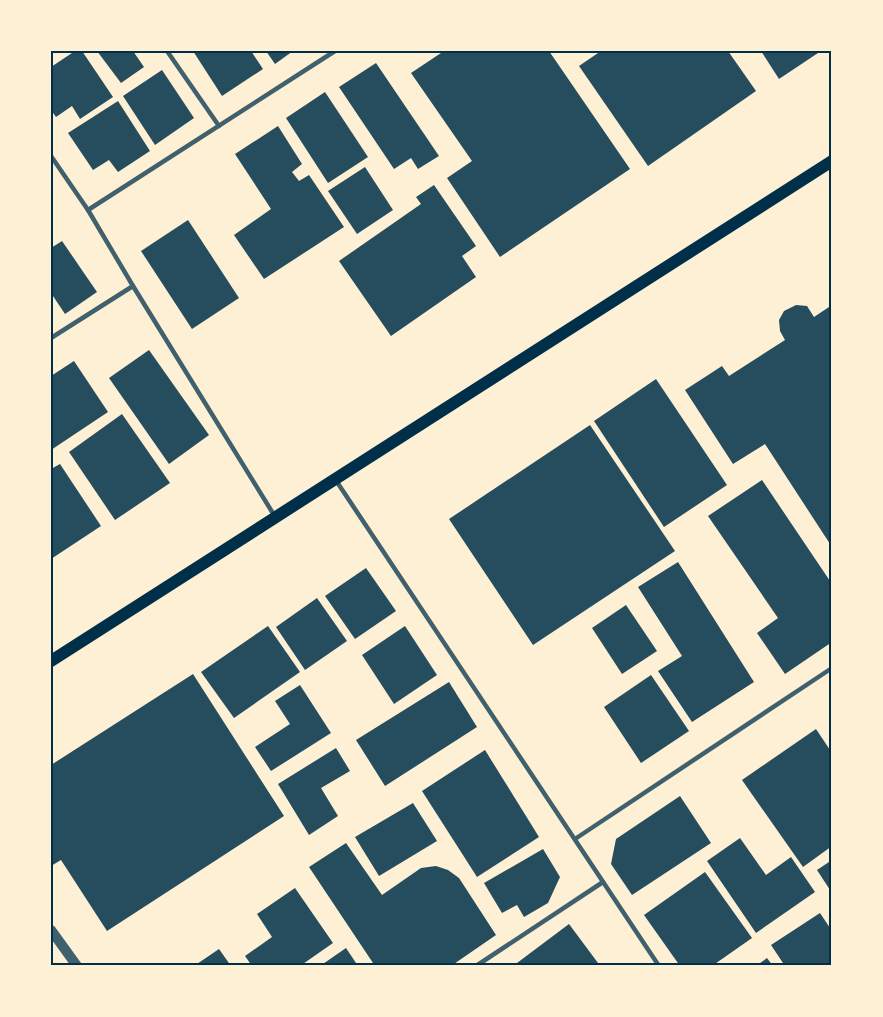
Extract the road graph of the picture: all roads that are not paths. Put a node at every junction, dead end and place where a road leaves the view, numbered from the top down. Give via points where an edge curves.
1 (167, 51) edge
2 (333, 52) edge
3 (219, 126) junction
4 (51, 156) edge
5 (832, 161) edge
6 (88, 210) junction
7 (134, 286) junction
8 (51, 338) edge
9 (335, 479) junction
10 (275, 517) junction
11 (51, 661) edge
12 (832, 668) edge
13 (574, 839) junction
14 (603, 882) junction
15 (51, 930) edge
16 (77, 966) edge
17 (476, 966) edge
18 (659, 966) edge

1 - 3 lane
2 - 3 lane
3 - 6 lane
4 - 6 lane
5 - 9 main road
6 - 7 lane
7 - 8 lane
7 - 10 lane
9 - 10 main road
9 - 13 lane
10 - 11 main road
12 - 13 lane
13 - 14 lane
14 - 17 lane
14 - 18 lane
15 - 16 street

